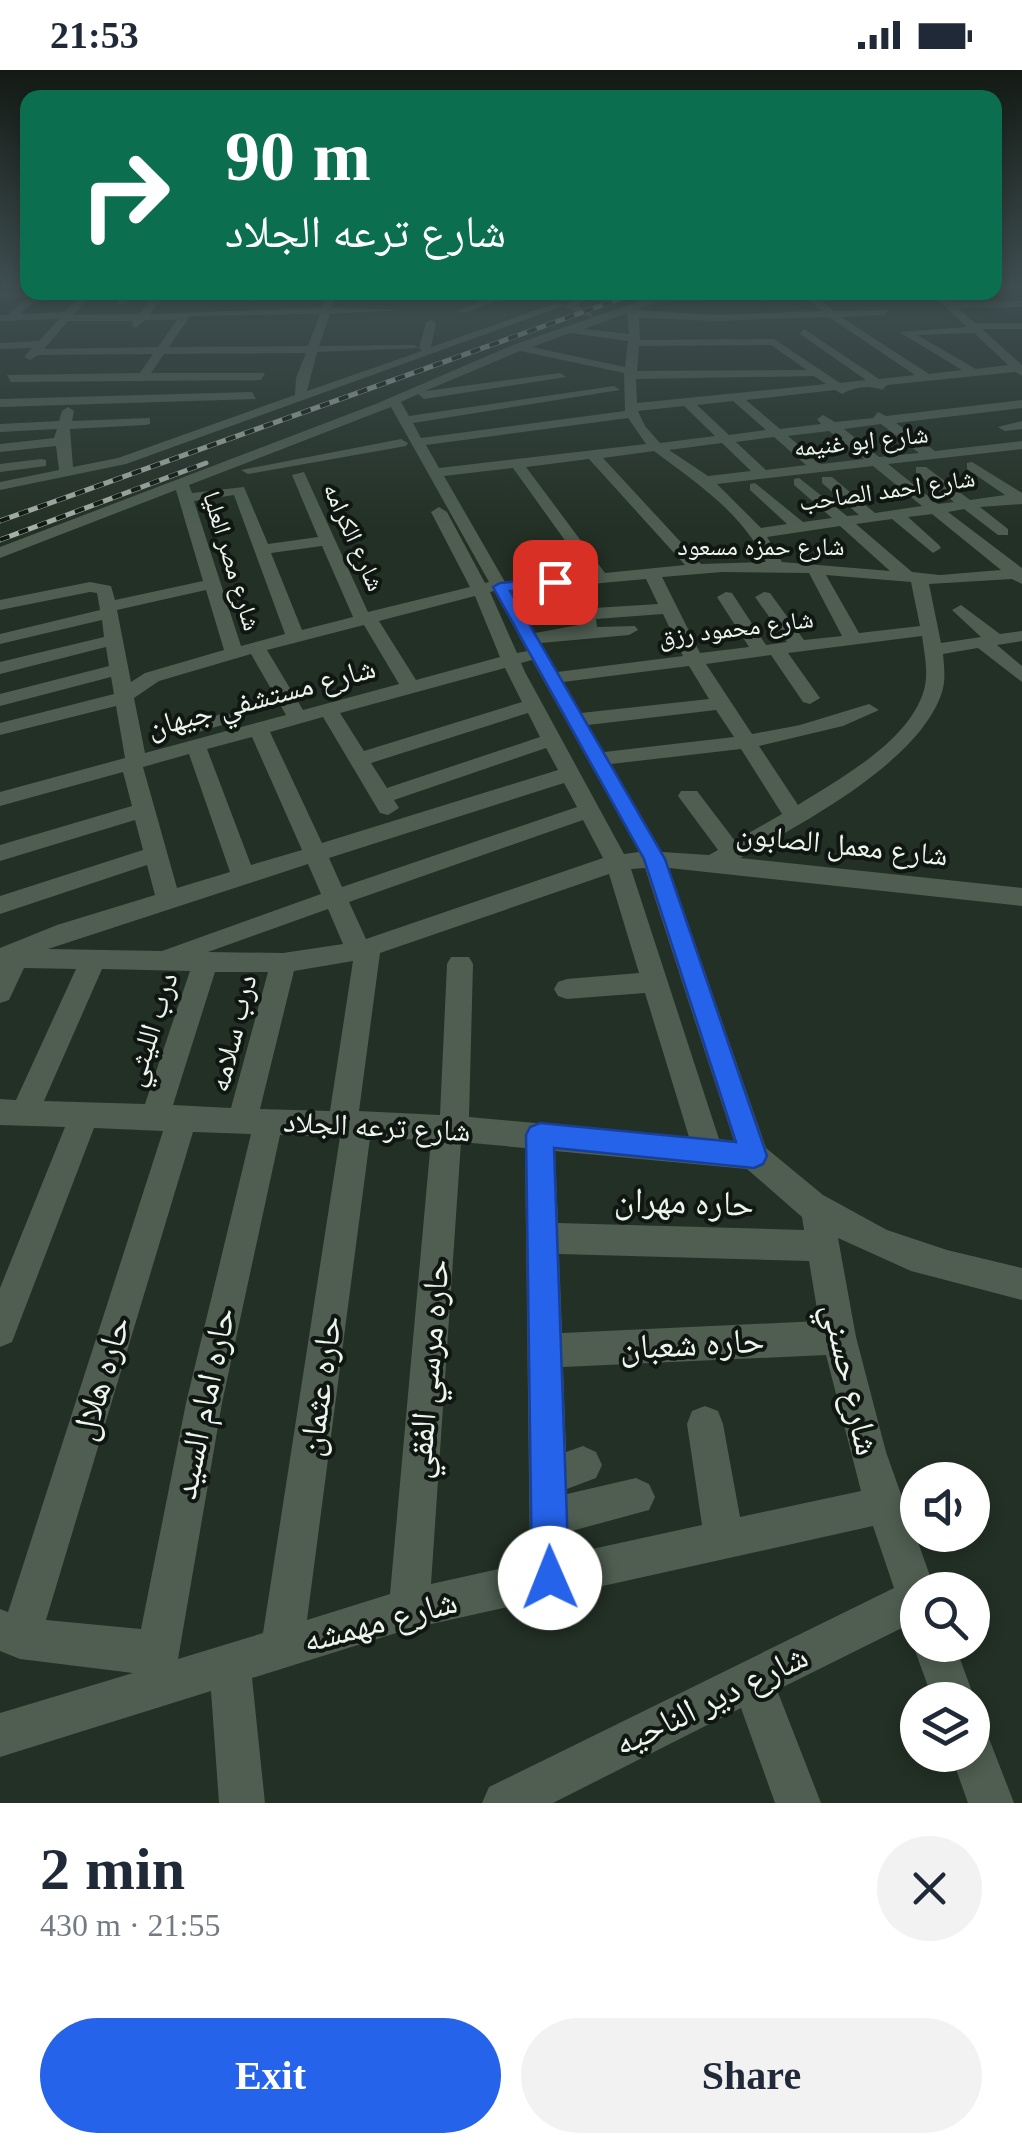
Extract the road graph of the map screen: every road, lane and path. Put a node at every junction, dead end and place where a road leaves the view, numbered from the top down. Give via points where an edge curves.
1 (53, 369) edge
2 (210, 369) edge
3 (241, 369) edge
4 (264, 369) edge
5 (308, 369) edge
6 (343, 369) edge
7 (375, 369) edge
8 (464, 369) edge
9 (527, 369) edge
10 (594, 369) edge
11 (616, 369) edge
12 (624, 369) edge
13 (629, 369) edge
14 (639, 369) edge
15 (644, 369) edge
16 (813, 369) edge
17 (856, 369) edge
18 (913, 369) edge
19 (967, 369) edge
20 (1020, 370) edge
21 (51, 371) dead end
22 (146, 371) joint
23 (819, 373) junction
24 (974, 373) junction
25 (261, 376) junction
26 (560, 377) junction
27 (928, 378) junction
28 (629, 379) junction
29 (5, 381) edge
30 (990, 382) dead end
31 (338, 383) junction
32 (877, 383) junction
33 (723, 385) dead end
34 (838, 386) junction
35 (944, 388) dead end
36 (788, 392) junction
37 (1006, 392) dead end
38 (892, 393) dead end
39 (197, 395) junction
40 (252, 396) junction
41 (301, 396) junction
42 (736, 396) junction
43 (852, 397) dead end
44 (960, 398) dead end
45 (392, 402) junction
46 (688, 402) junction
47 (802, 402) dead end
48 (1022, 402) edge
49 (0, 403) edge
50 (908, 404) dead end
51 (867, 408) dead end
52 (977, 408) junction
53 (0, 412) edge
54 (249, 414) junction
55 (816, 414) dead end
56 (923, 414) junction
57 (70, 415) junction
58 (671, 418) dead end
59 (882, 419) junction
60 (0, 420) edge
61 (406, 420) junction
62 (830, 425) junction
63 (1022, 425) edge
64 (1005, 427) junction
65 (0, 428) edge
66 (775, 431) junction
67 (723, 437) junction
68 (185, 438) junction
69 (102, 439) dead end
70 (82, 441) dead end
71 (410, 442) junction
72 (653, 445) junction
73 (0, 448) edge
74 (1021, 451) edge
75 (591, 453) junction
76 (934, 456) junction
77 (974, 458) junction
78 (875, 462) junction
79 (516, 463) junction
80 (67, 467) junction
81 (0, 468) edge
82 (218, 470) junction
83 (921, 470) dead end
84 (437, 473) junction
85 (299, 475) dead end
86 (823, 475) junction
87 (705, 481) junction
88 (759, 481) junction
89 (799, 482) dead end
90 (0, 486) edge
91 (184, 491) junction
92 (1021, 498) edge
93 (966, 504) junction
94 (934, 509) junction
95 (895, 514) junction
96 (872, 518) junction
97 (843, 521) junction
98 (798, 527) junction
99 (760, 532) junction
100 (1014, 535) edge
101 (328, 540) junction
102 (810, 542) dead end
103 (933, 548) dead end
104 (262, 550) junction
105 (0, 553) edge
106 (820, 562) junction
107 (0, 566) edge
108 (776, 566) junction
109 (696, 568) junction
110 (651, 572) junction
111 (1020, 575) edge
112 (912, 577) junction
113 (591, 578) junction
114 (212, 584) junction
115 (493, 587) junction
116 (726, 596) dead end
117 (764, 597) dead end
118 (0, 605) edge
119 (668, 608) junction
120 (108, 610) junction
121 (962, 610) dead end
122 (625, 612) junction
123 (588, 614) junction
124 (365, 618) junction
125 (580, 633) junction
126 (295, 636) junction
127 (1022, 636) edge
128 (0, 638) edge
129 (114, 640) junction
130 (930, 640) junction
131 (989, 641) junction
132 (851, 644) junction
133 (798, 645) junction
134 (533, 646) junction
135 (256, 647) junction
136 (767, 649) junction
137 (234, 653) junction
138 (693, 658) junction
139 (510, 660) junction
140 (0, 668) edge
141 (119, 669) junction
142 (1022, 676) edge
143 (552, 678) junction
144 (411, 688) junction
145 (124, 697) junction
146 (810, 698) dead end
147 (0, 700) edge
148 (725, 702) junction
149 (534, 704) junction
150 (329, 710) junction
151 (869, 710) dead end
152 (298, 718) junction
153 (575, 720) junction
154 (259, 729) junction
155 (0, 730) edge
156 (210, 730) junction
157 (553, 739) junction
158 (748, 742) junction
159 (597, 759) junction
160 (359, 760) junction
161 (134, 763) junction
162 (572, 773) junction
163 (689, 796) dead end
164 (382, 797) junction
165 (0, 799) edge
166 (592, 809) junction
167 (144, 810) junction
168 (794, 816) junction
169 (400, 827) junction
170 (0, 853) edge
171 (156, 854) junction
172 (315, 854) junction
173 (722, 858) junction
174 (654, 859) junction
175 (618, 862) junction
176 (244, 876) junction
177 (1022, 897) edge
178 (335, 898) junction
179 (168, 900) junction
180 (0, 905) edge
181 (364, 950) junction
182 (4, 955) edge
183 (94, 958) junction
184 (158, 958) junction
185 (206, 960) junction
186 (283, 962) junction
187 (460, 964) dead end
188 (657, 982) junction
189 (567, 989) dead end
190 (0, 993) edge
191 (13, 1112) edge
192 (84, 1116) junction
193 (168, 1117) junction
194 (256, 1120) junction
195 (350, 1123) junction
196 (450, 1129) junction
197 (540, 1135) junction
198 (708, 1151) junction
199 (754, 1156) junction
200 (820, 1229) junction
201 (542, 1238) junction
202 (1022, 1284) edge
203 (0, 1330) edge
204 (839, 1337) junction
205 (545, 1351) junction
206 (705, 1424) dead end
207 (636, 1497) dead end
208 (882, 1505) junction
209 (549, 1517) junction
210 (724, 1540) junction
211 (907, 1572) edge
212 (550, 1578) junction
213 (900, 1607) edge
214 (409, 1609) junction
215 (10, 1634) edge
216 (282, 1648) junction
217 (230, 1664) junction
218 (155, 1670) junction
219 (752, 1680) junction
220 (0, 1735) edge
221 (979, 1772) edge
222 (242, 1803) edge
223 (504, 1803) edge
224 (798, 1803) edge
225 (991, 1803) edge

1 - 21 street
2 - 39 street
3 - 39 street
4 - 25 street
5 - 41 street
6 - 31 street
7 - 31 street
8 - 45 street
9 - 26 street
10 - 28 street
11 - 28 street
12 - 28 street
13 - 28 street
14 - 28 street
15 - 28 street
16 - 23 street
17 - 32 street
18 - 27 street
19 - 24 street
20 - 24 street
22 - 29 street
22 - 39 street
23 - 28 street
23 - 34 street
24 - 27 street
24 - 30 street
25 - 39 street
25 - 40 street
26 - 28 street
26 - 45 street
27 - 32 street
27 - 35 street
28 - 33 street
28 - 46 street
28 - 58 street
28 - 61 street
28 - 71 street
28 - 72 street
29 - 57 street
31 - 41 street
32 - 34 street
32 - 38 street
34 - 36 street
34 - 43 street
36 - 42 street
36 - 47 street
37 - 48 street
39 - 40 street
39 - 54 street
39 - 57 street
39 - 57 street
39 - 68 street
40 - 54 street
41 - 54 street
42 - 46 street
42 - 66 street
44 - 52 street
45 - 61 street
45 - 71 street
45 - 82 street
46 - 67 street
48 - 52 street
49 - 57 street
50 - 56 street
51 - 59 street
52 - 56 street
52 - 64 street
53 - 57 street
54 - 68 street
55 - 62 street
56 - 59 street
56 - 77 street
57 - 60 street
57 - 65 street
57 - 69 street via 142,428
57 - 70 street
57 - 73 street
57 - 80 street
59 - 62 street
59 - 76 street
61 - 71 street
62 - 66 street
62 - 78 street
63 - 64 street
64 - 74 street
66 - 67 street
66 - 86 street
67 - 72 street
67 - 88 street
68 - 80 street
71 - 82 street via 267,468
71 - 84 street
71 - 115 street
72 - 75 street
72 - 87 street
74 - 77 street, شارع ابو غنيمه
75 - 79 street
75 - 109 street
76 - 77 street, شارع ابو غنيمه
76 - 78 street, شارع ابو غنيمه
77 - 92 street
78 - 86 street, شارع ابو غنيمه
78 - 94 street
79 - 84 street
79 - 113 street
80 - 81 street
80 - 90 street
82 - 91 street
83 - 93 street
84 - 115 street
85 - 101 street, شارع الكرامه
86 - 88 street, شارع ابو غنيمه
86 - 96 street
87 - 88 street, شارع ابو غنيمه
87 - 99 street
88 - 98 street
89 - 97 street
91 - 104 street via 238,490
91 - 105 street
91 - 107 street
91 - 114 street, شارع مصر العليا
92 - 93 street, شارع احمد الصاحب
93 - 94 street, شارع احمد الصاحب
93 - 100 street
94 - 95 street, شارع احمد الصاحب
94 - 111 street
95 - 96 street, شارع احمد الصاحب
95 - 103 street
96 - 97 street, شارع احمد الصاحب
97 - 98 street, شارع احمد الصاحب
97 - 112 street
98 - 99 street, شارع احمد الصاحب
98 - 102 street
99 - 108 street
101 - 104 street
101 - 124 street, شارع الكرامه
104 - 126 street
106 - 108 street, شارع حمزه مسعود
106 - 112 street, شارع حمزه مسعود
106 - 132 street
108 - 109 street, شارع حمزه مسعود
109 - 110 street, شارع حمزه مسعود
110 - 113 street, شارع حمزه مسعود
110 - 119 street
111 - 112 street, شارع حمزه مسعود
112 - 130 street
113 - 115 street, شارع حمزه مسعود
113 - 123 street
114 - 120 street
114 - 137 street, شارع مصر العليا
115 - 124 street, شارع حمزه مسعود
115 - 134 street
115 - 139 street
116 - 136 street
117 - 133 street
118 - 120 street via 95,586 104,590
119 - 122 street
119 - 138 street
120 - 128 street
120 - 129 street
121 - 131 street
122 - 123 street
122 - 125 street, شارع مستشفي جيهان
123 - 125 street via 588,628
124 - 126 street, شارع حمزه مسعود
124 - 144 street, شارع الكرامه
125 - 134 street, شارع مستشفي جيهان
126 - 135 street, شارع حمزه مسعود
127 - 131 street, شارع محمود رزق
129 - 140 street
129 - 141 street
130 - 131 street, شارع محمود رزق
130 - 132 street, شارع محمود رزق
130 - 168 street via 935,688 926,710 859,773
131 - 142 street
132 - 133 street, شارع محمود رزق
133 - 136 street, شارع محمود رزق
134 - 139 street, شارع مستشفي جيهان
134 - 143 street
135 - 137 street, شارع حمزه مسعود
135 - 152 street
136 - 138 street, شارع محمود رزق
136 - 146 street
137 - 145 street, شارع حمزه مسعود via 152,677
138 - 143 street, شارع محمود رزق
138 - 148 street
139 - 144 street, شارع مستشفي جيهان
139 - 149 street
141 - 145 street
141 - 147 street
143 - 153 street
144 - 150 street, شارع مستشفي جيهان
145 - 155 street, شارع حمزه مسعود
145 - 161 street
148 - 153 street
148 - 158 street
149 - 157 street
149 - 160 street
150 - 152 street, شارع مستشفي جيهان
150 - 160 street
151 - 158 street
152 - 154 street, شارع مستشفي جيهان
153 - 159 street
154 - 156 street, شارع مستشفي جيهان
154 - 172 street
156 - 161 street, شارع مستشفي جيهان
156 - 176 street
157 - 162 street
157 - 164 street
158 - 159 street
158 - 168 street
159 - 174 street
160 - 164 street
161 - 165 street, شارع مستشفي جيهان
161 - 167 street
162 - 166 street
162 - 169 street
163 - 173 street
164 - 169 street
166 - 175 street
166 - 178 street
167 - 170 street
167 - 171 street
168 - 173 street
169 - 172 street
171 - 179 street
171 - 180 street
172 - 176 street
172 - 178 street
173 - 174 street, شارع معمل الصابون
173 - 177 street, شارع معمل الصابون
174 - 175 street, شارع معمل الصابون
174 - 199 street
175 - 181 street, شارع معمل الصابون
175 - 188 street
176 - 179 street
178 - 181 street
178 - 184 street
179 - 182 street
181 - 186 street, شارع معمل الصابون
181 - 195 street, حاره عثمان
182 - 183 street, شارع معمل الصابون
182 - 190 street
183 - 184 street, شارع معمل الصابون
183 - 191 street
184 - 185 street, شارع معمل الصابون
185 - 186 street, شارع معمل الصابون
185 - 193 street, درب الليثي
186 - 194 street, درب سلامه
187 - 196 street, حاره مرسي الفقي
188 - 189 street
188 - 198 street
191 - 192 street, شارع ترعه الجلاد
192 - 193 street, شارع ترعه الجلاد
192 - 203 street
193 - 194 street, شارع ترعه الجلاد
193 - 215 street, حاره هلال
194 - 195 street, شارع ترعه الجلاد
194 - 218 street, حاره امام السيد
195 - 196 street, شارع ترعه الجلاد
195 - 216 street, حاره عثمان
196 - 197 street, شارع ترعه الجلاد
196 - 214 street, حاره مرسي الفقي
197 - 198 street, شارع ترعه الجلاد
197 - 201 street
198 - 199 street, شارع ترعه الجلاد
199 - 200 street
200 - 201 street, حاره مهران
200 - 202 street
200 - 204 street, شارع حسني
201 - 205 street
204 - 205 street, حاره شعبان
204 - 208 street, شارع حسني
205 - 209 street via 566,1471
206 - 210 street
207 - 209 street
208 - 210 street, شارع مهمشه
208 - 211 street, شارع حسني
209 - 212 street
210 - 212 street, شارع مهمشه
212 - 214 street, شارع مهمشه
213 - 219 street, شارع دير الناحيه
214 - 216 street, شارع مهمشه
215 - 218 street
216 - 217 street, شارع مهمشه
217 - 218 street, شارع مهمشه
217 - 222 street
218 - 220 street, شارع مهمشه
219 - 223 street, شارع دير الناحيه
219 - 224 street
221 - 225 street

